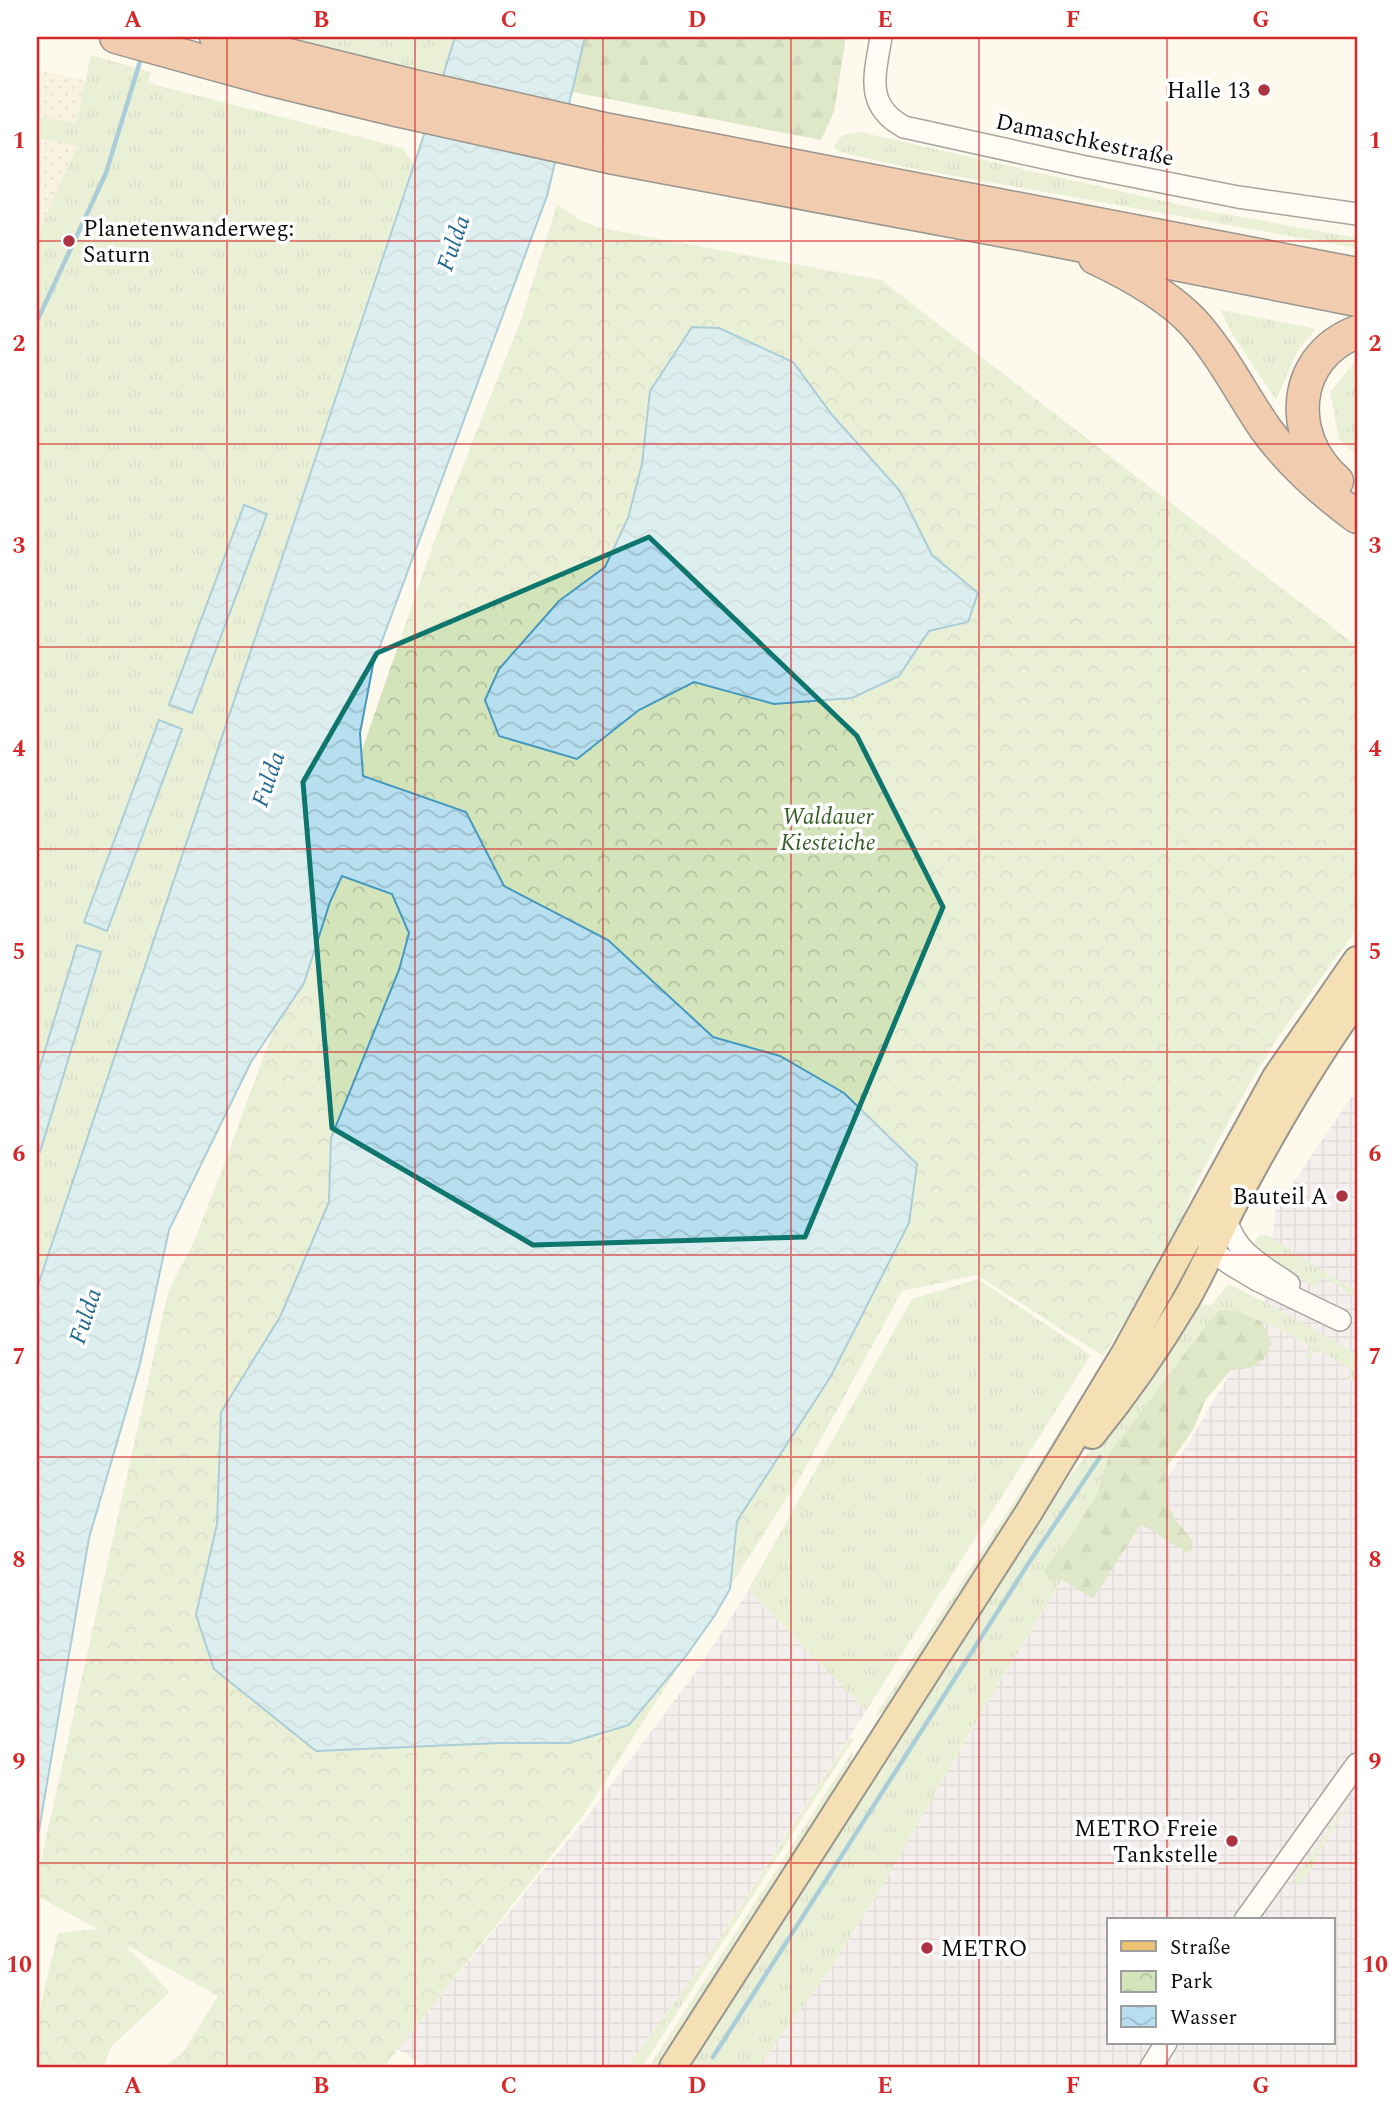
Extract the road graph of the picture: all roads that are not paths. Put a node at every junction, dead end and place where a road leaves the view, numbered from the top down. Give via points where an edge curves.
1 (117, 37) edge
2 (216, 37) edge
3 (881, 37) edge
4 (855, 190) junction
5 (1357, 214) edge
6 (1048, 239) junction
7 (1311, 264) junction
8 (1357, 269) edge
9 (1357, 274) edge
10 (1357, 300) edge
11 (1357, 332) edge
12 (1357, 497) edge
13 (1357, 517) edge
14 (1357, 960) edge
15 (1357, 1000) edge
16 (1215, 1186) junction
17 (1226, 1219) junction
18 (1211, 1251) junction
19 (1348, 1326) edge
20 (1029, 1512) junction
21 (1357, 1764) edge
22 (1246, 1918) edge
23 (1166, 2044) edge
24 (673, 2067) edge
25 (1151, 2067) edge

1 - 4 highway via 268,79 609,157
2 - 4 highway
3 - 5 street, Damaschkestraße via 876,96 889,118 904,127 1238,197
4 - 6 highway
4 - 7 highway
6 - 10 highway
6 - 13 highway via 1115,267 1192,322 1267,431 1322,491
7 - 8 highway
7 - 9 highway
11 - 12 highway via 1339,340 1322,356 1308,380 1302,407 1314,453 1328,473
14 - 16 main road via 1276,1077
15 - 17 main road via 1295,1092
16 - 18 street via 1206,1230
16 - 20 main road via 1125,1353
17 - 18 main road
17 - 19 street via 1240,1249
18 - 19 street
18 - 20 main road via 1153,1354
20 - 24 main road
21 - 22 street
23 - 25 street

